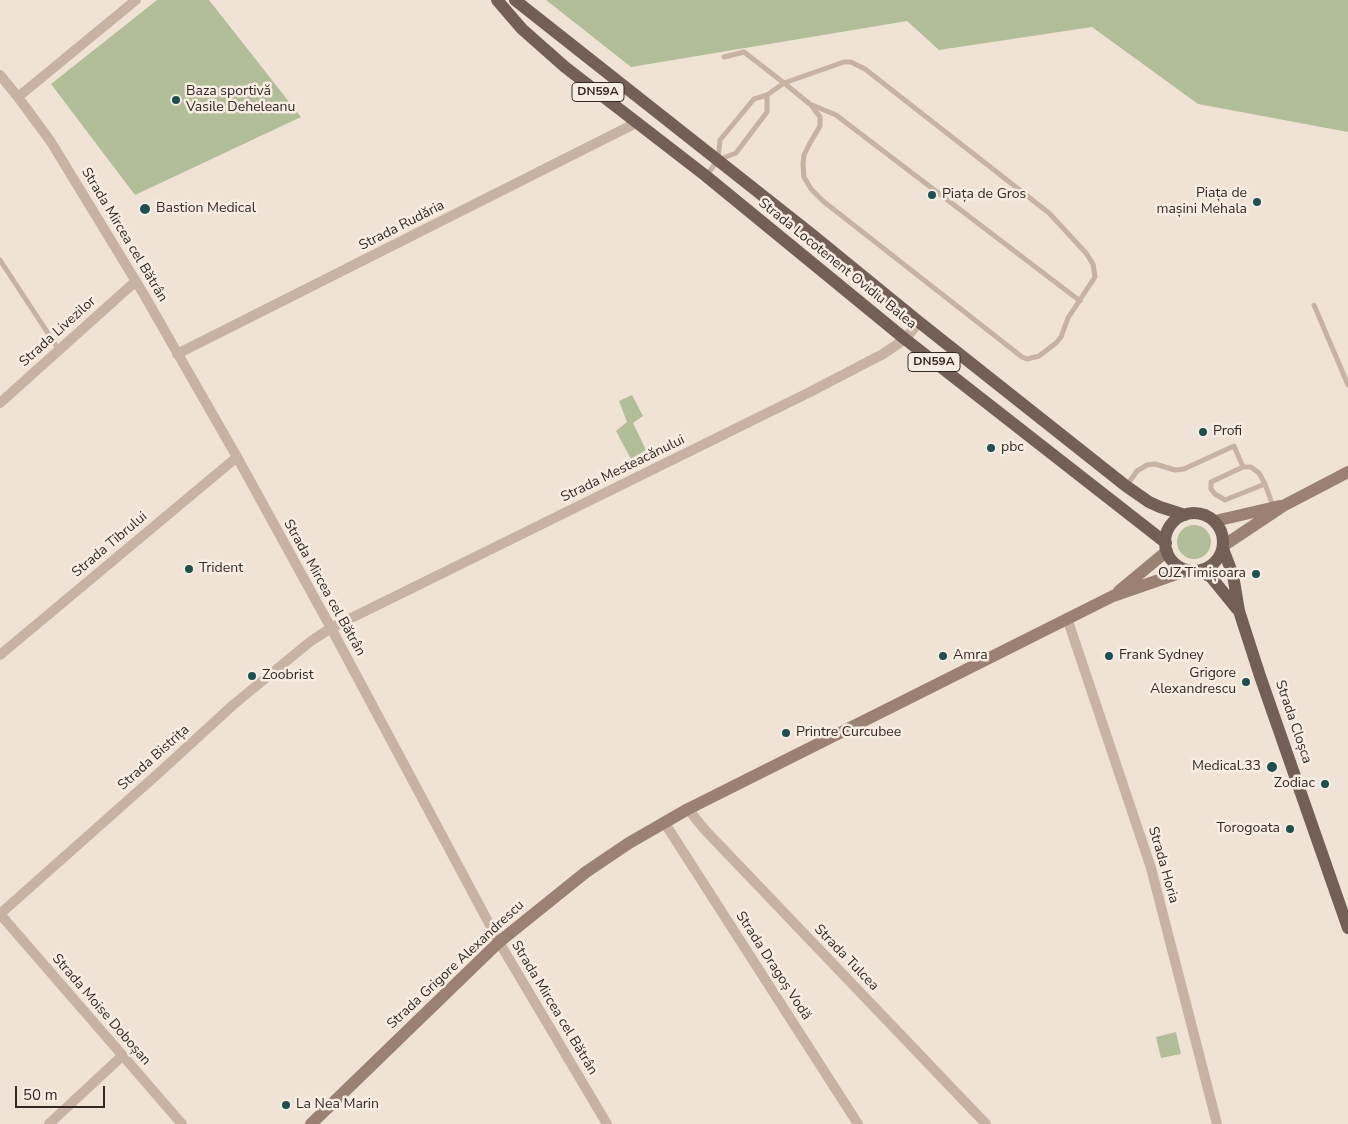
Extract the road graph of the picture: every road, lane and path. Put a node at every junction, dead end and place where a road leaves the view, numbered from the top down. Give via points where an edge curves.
1 (136, 0) edge
2 (497, 0) edge
3 (515, 0) edge
4 (724, 57) dead end
5 (0, 75) edge
6 (784, 83) junction
7 (767, 95) junction
8 (18, 97) junction
9 (811, 105) junction
10 (638, 122) junction
11 (718, 160) junction
12 (706, 176) junction
13 (0, 260) edge
14 (136, 281) junction
15 (1080, 301) junction
16 (1314, 305) dead end
17 (919, 322) junction
18 (906, 340) junction
19 (59, 350) junction
20 (178, 354) junction
21 (1348, 385) edge
22 (0, 404) edge
23 (237, 456) junction
24 (1243, 467) junction
25 (1348, 472) edge
26 (1265, 484) junction
27 (1126, 486) junction
28 (1278, 506) junction
29 (1185, 515) junction
30 (1215, 522) junction
31 (1166, 547) junction
32 (1223, 548) junction
33 (1194, 570) junction
34 (1113, 596) junction
35 (1239, 611) junction
36 (1067, 618) junction
37 (331, 628) junction
38 (0, 655) edge
39 (688, 809) junction
40 (664, 822) junction
41 (0, 914) edge
42 (1348, 928) edge
43 (499, 942) junction
44 (122, 1056) junction
45 (49, 1124) edge
46 (182, 1124) edge
47 (311, 1124) edge
48 (608, 1124) edge
49 (858, 1124) edge
50 (986, 1124) edge
51 (1217, 1124) edge

1 - 8 street
2 - 10 main road, Strada Locotenent Ovidiu Balea / DN59A via 522,29 565,67
3 - 11 main road, Strada Locotenent Ovidiu Balea / DN59A
4 - 6 lane via 744,52
5 - 8 street, Strada Mircea cel Bătrân
6 - 7 lane
6 - 9 lane
6 - 15 lane via 844,62 865,69 1049,213 1068,233 1095,271 1095,277
7 - 11 lane via 754,99 720,140
7 - 11 lane via 767,112 736,153
8 - 14 street, Strada Mircea cel Bătrân via 56,149
9 - 15 lane via 836,115
9 - 15 lane via 820,117 820,126 804,155 804,177 811,189 1022,357 1039,356 1056,343
10 - 12 main road, Strada Locotenent Ovidiu Balea / DN59A
10 - 20 street, Strada Rudăria
11 - 12 lane
11 - 17 main road, Strada Locotenent Ovidiu Balea / DN59A
12 - 18 main road, Strada Locotenent Ovidiu Balea / DN59A
13 - 19 lane
14 - 19 street, Strada Livezilor
14 - 20 street, Strada Mircea cel Bătrân
16 - 21 lane
17 - 18 street, Strada Mesteacănului
17 - 27 main road, Strada Locotenent Ovidiu Balea / DN59A
18 - 31 main road, Strada Locotenent Ovidiu Balea / DN59A
18 - 37 street, Strada Mesteacănului via 810,392
19 - 22 street, Strada Livezilor
20 - 23 street, Strada Mircea cel Bătrân
23 - 37 street, Strada Mircea cel Bătrân
23 - 38 street, Strada Tibrului
24 - 26 lane via 1251,467
24 - 26 lane via 1215,479 1211,489 1225,500
24 - 27 lane via 1234,446 1184,469 1147,465
25 - 28 street
26 - 28 lane
27 - 29 main road, Strada Locotenent Ovidiu Balea / DN59A via 1149,502
28 - 30 street
28 - 32 street via 1276,512
29 - 30 main road, DN59A via 1202,514
29 - 31 main road via 1172,523 1167,532
30 - 32 main road, DN59A via 1221,530
31 - 33 main road, DN59A via 1178,566
31 - 34 street, Strada Grigore Alexandrescu
32 - 33 main road via 1214,563
32 - 35 main road, Strada Cloșca / DN59A via 1233,575
33 - 34 street, Strada Grigore Alexandrescu
33 - 35 main road, Strada Cloșca / DN59A via 1211,577
34 - 36 street, Strada Grigore Alexandrescu
35 - 42 main road, Strada Cloșca / DN59A
36 - 39 street, Strada Grigore Alexandrescu
36 - 51 street, Strada Horia via 1151,868
37 - 41 street, Strada Bistrița via 240,698
37 - 43 street, Strada Mircea cel Bătrân
39 - 40 street, Strada Grigore Alexandrescu
39 - 50 street, Strada Tulcea
40 - 43 street, Strada Grigore Alexandrescu via 586,872
40 - 49 street, Strada Dragoș Vodă
41 - 44 street, Strada Moise Doboșan
43 - 47 street, Strada Grigore Alexandrescu
43 - 48 street, Strada Mircea cel Bătrân
44 - 45 street
44 - 46 street, Strada Moise Doboșan

